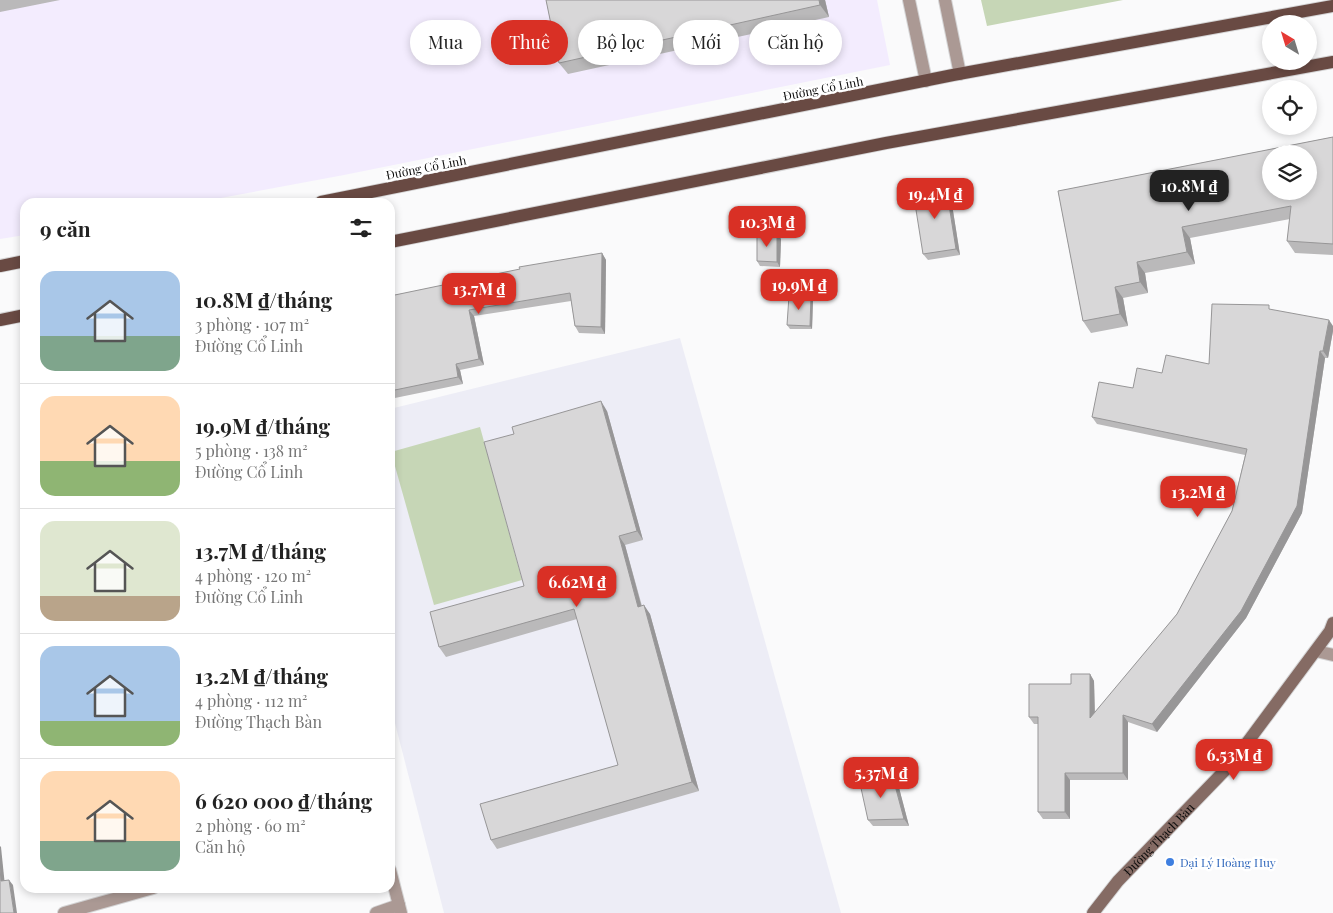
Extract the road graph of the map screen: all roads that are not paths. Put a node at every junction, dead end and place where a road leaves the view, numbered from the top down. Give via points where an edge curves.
1 (909, 0) edge
2 (945, 0) edge
3 (1333, 6) edge
4 (1333, 62) edge
5 (960, 74) junction
6 (926, 81) junction
7 (340, 198) edge
8 (395, 241) edge
9 (20, 262) edge
10 (0, 266) edge
11 (20, 316) edge
12 (0, 320) edge
13 (1333, 623) edge
14 (1316, 651) junction
15 (1333, 655) edge
16 (395, 890) edge
17 (135, 893) edge
18 (400, 909) edge
19 (64, 913) edge
20 (376, 913) edge
21 (1093, 913) edge

1 - 6 street
2 - 5 street
3 - 5 main road, Đường Cổ Linh
4 - 8 main road via 894,141
5 - 6 main road, Đường Cổ Linh
6 - 7 main road, Đường Cổ Linh
9 - 10 main road
11 - 12 main road
13 - 14 main road, Đường Thạch Bàn
14 - 15 street
14 - 21 main road, Đường Thạch Bàn via 1232,763 1118,881
16 - 18 street
17 - 19 street
18 - 20 street

